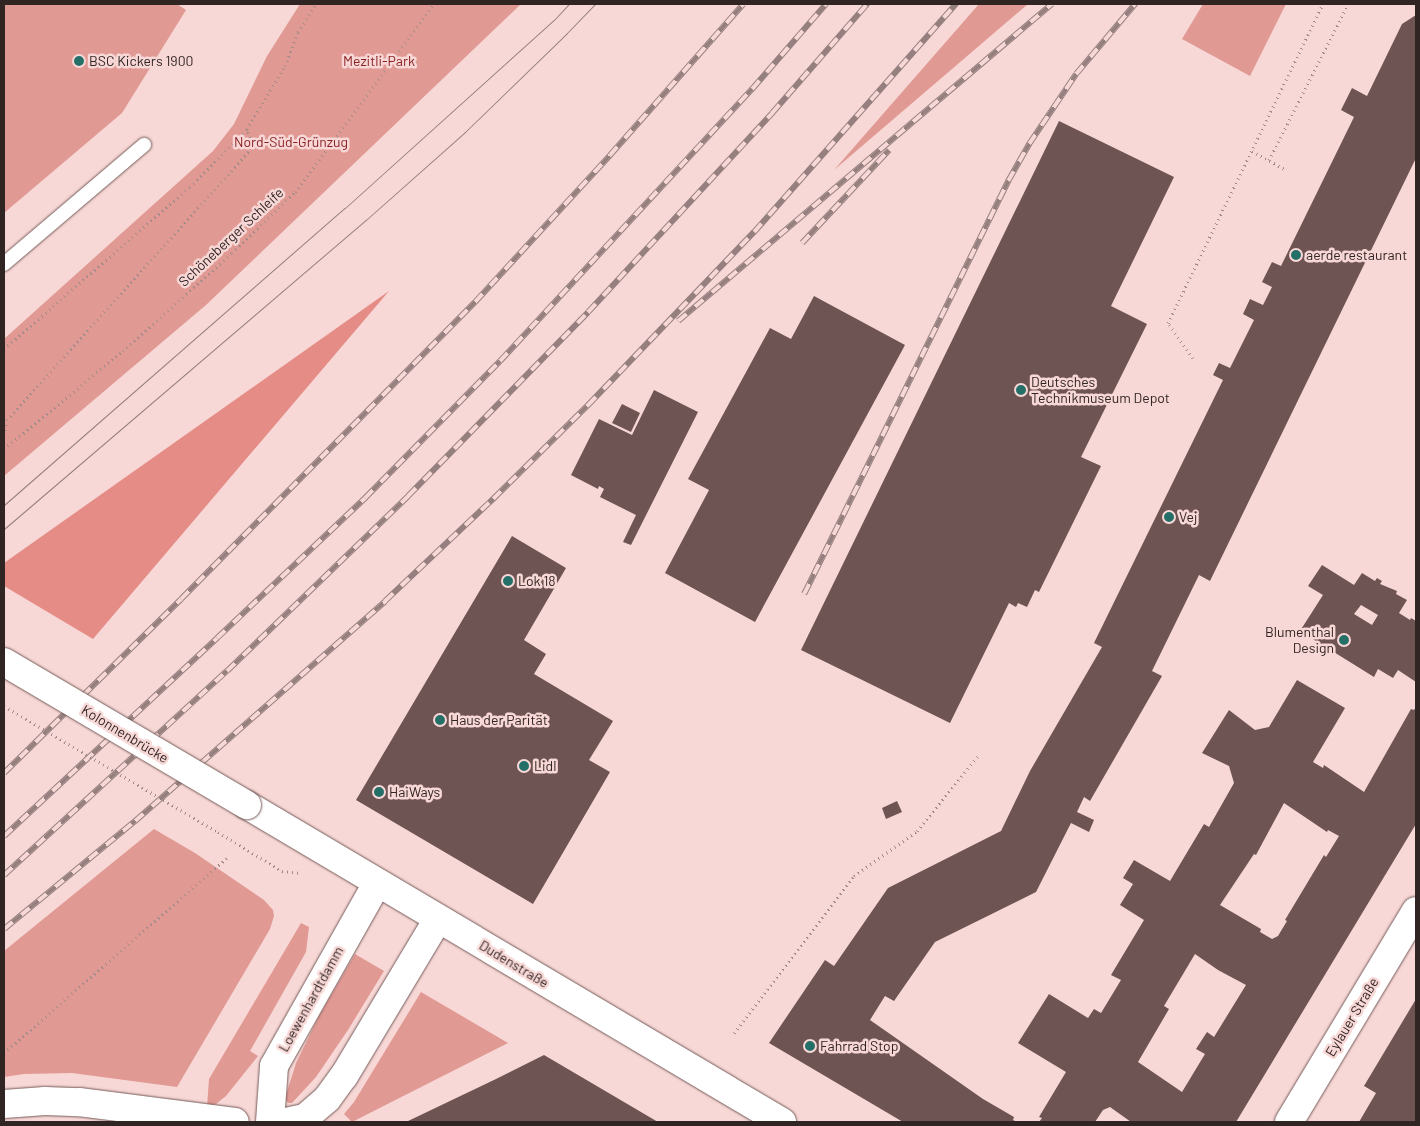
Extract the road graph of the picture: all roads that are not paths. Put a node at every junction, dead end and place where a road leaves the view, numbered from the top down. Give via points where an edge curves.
1 (144, 145) dead end
2 (4, 264) edge
3 (4, 662) edge
4 (247, 806) joint
5 (377, 883) junction
6 (1416, 911) edge
7 (438, 919) junction
8 (4, 1104) edge
9 (235, 1122) edge
10 (270, 1122) edge
11 (286, 1122) edge
12 (782, 1122) edge
13 (1288, 1122) edge

1 - 2 lane
3 - 4 street, Kolonnenbrücke, bridge
4 - 5 street, Dudenstraße
5 - 7 street, Dudenstraße
5 - 10 street, Loewenhardtdamm via 274,1066
6 - 13 street, Eylauer Straße
7 - 11 street via 328,1099 305,1118
7 - 12 street, Dudenstraße
8 - 9 street via 79,1102

